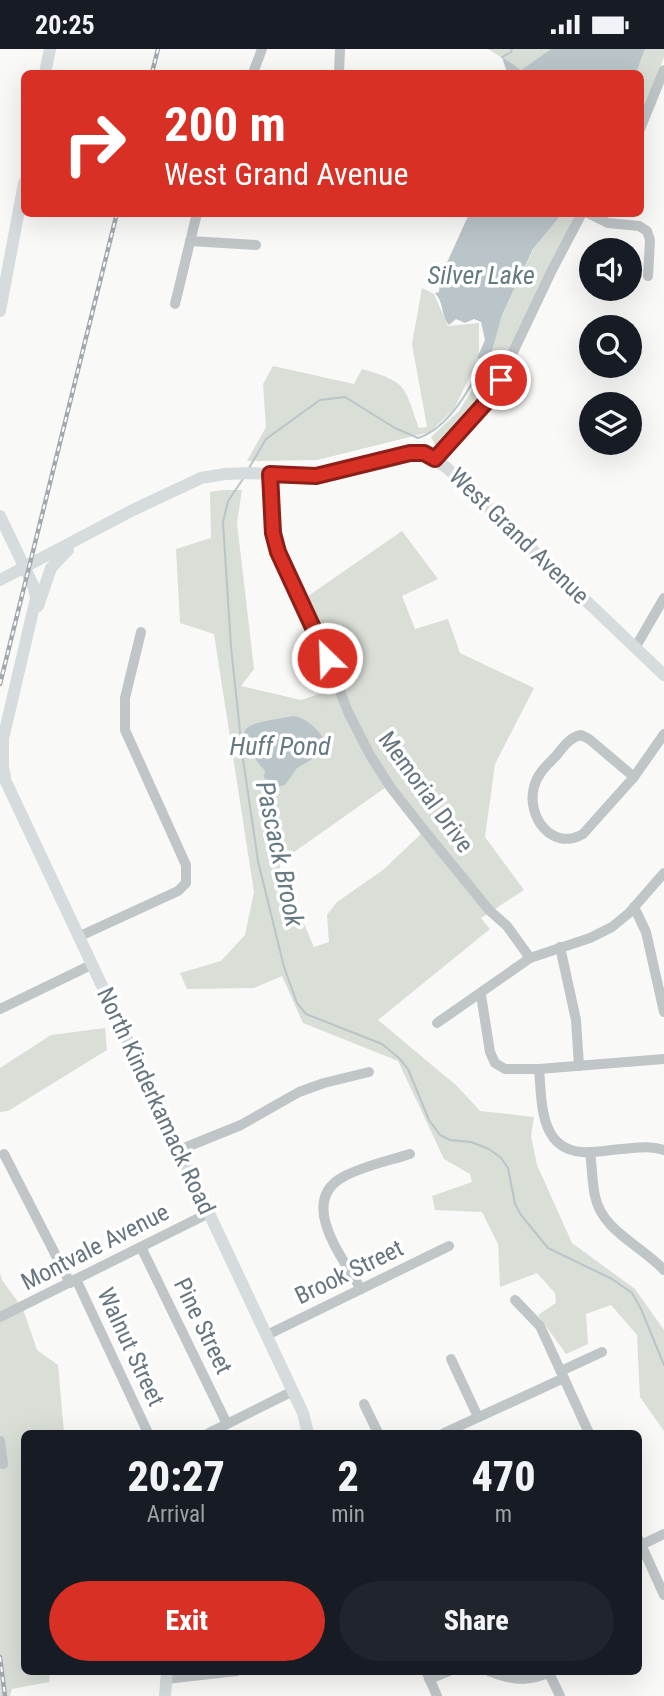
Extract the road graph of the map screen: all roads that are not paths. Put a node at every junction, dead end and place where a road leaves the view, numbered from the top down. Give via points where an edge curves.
1 (50, 49) edge
2 (262, 49) edge
3 (340, 49) edge
4 (46, 70) edge
5 (254, 70) edge
6 (339, 70) edge
7 (664, 70) edge
8 (644, 119) edge
9 (21, 199) edge
10 (196, 217) edge
11 (580, 217) edge
12 (596, 217) edge
13 (190, 241) junction
14 (256, 245) dead end
15 (648, 276) dead end
16 (2, 289) edge
17 (175, 304) dead end
18 (0, 311) edge
19 (435, 459) junction
20 (270, 474) junction
21 (1, 519) edge
22 (78, 539) junction
23 (25, 567) junction
24 (0, 580) edge
25 (664, 598) edge
26 (31, 619) junction
27 (141, 632) dead end
28 (635, 648) junction
29 (664, 675) edge
30 (10, 707) junction
31 (0, 718) edge
32 (664, 734) edge
33 (0, 769) edge
34 (634, 777) junction
35 (6, 781) junction
36 (664, 873) edge
37 (635, 907) junction
38 (78, 937) junction
39 (560, 947) junction
40 (530, 958) junction
41 (91, 965) junction
42 (481, 995) junction
43 (0, 1009) edge
44 (664, 1012) edge
45 (437, 1023) dead end
46 (664, 1059) edge
47 (579, 1066) junction
48 (539, 1069) junction
49 (369, 1072) dead end
50 (179, 1150) junction
51 (664, 1150) edge
52 (590, 1152) junction
53 (4, 1154) dead end
54 (410, 1154) dead end
55 (209, 1213) junction
56 (449, 1246) dead end
57 (142, 1247) junction
58 (664, 1270) edge
59 (73, 1281) junction
60 (361, 1289) junction
61 (515, 1300) dead end
62 (0, 1317) edge
63 (267, 1335) junction
64 (602, 1352) dead end
65 (451, 1359) dead end
66 (562, 1374) junction
67 (293, 1391) junction
68 (364, 1403) dead end
69 (303, 1413) junction
70 (478, 1417) junction
71 (227, 1424) junction
72 (147, 1430) edge
73 (215, 1430) edge
74 (307, 1430) edge
75 (314, 1430) edge
76 (377, 1430) edge
77 (450, 1430) edge
78 (588, 1430) edge
79 (0, 1441) edge
80 (4, 1464) dead end
81 (664, 1534) edge
82 (642, 1541) edge
83 (642, 1546) edge
84 (664, 1595) edge
85 (168, 1675) edge
86 (427, 1675) edge
87 (499, 1675) edge
88 (541, 1675) edge
89 (552, 1675) edge
90 (165, 1696) edge
91 (437, 1696) edge
92 (560, 1696) edge

1 - 4 main road
2 - 5 street
3 - 6 street
7 - 8 street
9 - 16 main road
10 - 13 street
11 - 19 street via 496,388
12 - 15 street via 647,231
13 - 14 street
13 - 17 street
16 - 18 main road
19 - 20 main road, West Grand Avenue via 410,453 316,476
19 - 28 main road, West Grand Avenue
20 - 22 main road, West Grand Avenue via 201,478
20 - 40 street, Memorial Drive via 273,533 285,570 370,755 391,789
21 - 23 main road
22 - 23 main road, West Grand Avenue
22 - 26 main road via 51,568
23 - 24 main road, West Grand Avenue
23 - 26 main road via 36,598
25 - 28 street
26 - 30 main road
27 - 38 street via 125,698 125,730 186,865 187,877 178,891
28 - 29 main road, West Grand Avenue
30 - 31 main road
30 - 35 main road via 2,754
32 - 34 street
33 - 35 main road, North Kinderkamack Road
34 - 34 street via 576,837 556,838 541,825 532,797 535,782 572,738 585,737
35 - 38 main road, North Kinderkamack Road
36 - 37 street
37 - 39 street via 604,932
37 - 44 street via 646,932
38 - 41 main road, North Kinderkamack Road
39 - 40 street
39 - 47 street via 576,1020
40 - 42 street
41 - 43 street
41 - 50 main road, North Kinderkamack Road
42 - 45 street
42 - 48 street via 495,1063 511,1071
46 - 47 street
47 - 48 street
48 - 52 street via 543,1115 552,1136 573,1151
49 - 50 street via 299,1092 241,1125
50 - 55 main road, North Kinderkamack Road
51 - 52 street via 648,1146
52 - 58 street via 602,1214
53 - 59 street, Walnut Street
54 - 60 street via 341,1177 324,1199 328,1232
55 - 57 street, Montvale Avenue
55 - 63 main road, North Kinderkamack Road
56 - 60 street, Brook Street
57 - 59 street, Montvale Avenue
57 - 71 street, Pine Street
59 - 62 street, Montvale Avenue
59 - 72 street, Walnut Street
60 - 63 street, Brook Street
61 - 66 street via 540,1326
63 - 67 main road, North Kinderkamack Road
64 - 66 street
65 - 70 street
66 - 70 street
66 - 78 street
67 - 69 main road, North Kinderkamack Road
67 - 71 street
68 - 76 street
69 - 74 main road, North Kinderkamack Road
69 - 75 street
70 - 77 street
71 - 73 street
79 - 80 street
81 - 82 street
83 - 84 street
85 - 90 main road
86 - 91 street
87 - 88 street via 522,1681
89 - 92 street

